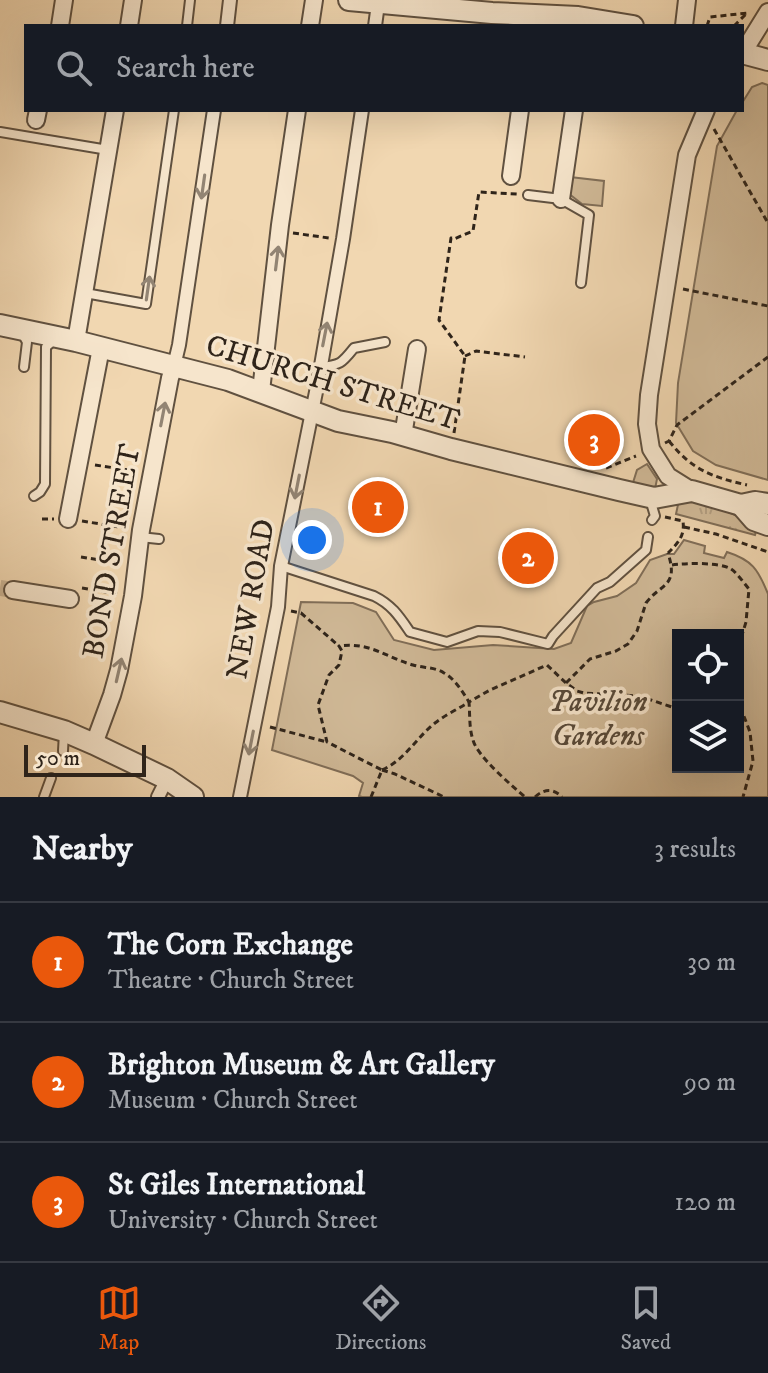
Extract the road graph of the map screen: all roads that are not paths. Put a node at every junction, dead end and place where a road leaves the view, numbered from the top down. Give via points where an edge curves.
1 (64, 0) edge
2 (133, 0) edge
3 (190, 0) edge
4 (230, 0) edge
5 (314, 0) edge
6 (349, 0) edge
7 (687, 0) edge
8 (413, 3) edge
9 (378, 4) junction
10 (492, 7) edge
11 (585, 16) edge
12 (533, 20) edge
13 (755, 23) edge
14 (60, 24) edge
15 (129, 24) edge
16 (187, 24) edge
17 (227, 24) edge
18 (310, 24) edge
19 (375, 24) edge
20 (623, 24) edge
21 (684, 24) edge
22 (744, 48) edge
23 (744, 54) edge
24 (768, 60) edge
25 (115, 112) edge
26 (174, 112) edge
27 (214, 112) edge
28 (297, 112) edge
29 (362, 112) edge
30 (520, 112) edge
31 (574, 112) edge
32 (705, 112) edge
33 (0, 132) edge
34 (108, 150) junction
35 (505, 181) road end
36 (528, 195) road end
37 (561, 199) junction
38 (581, 283) dead end
39 (85, 293) junction
40 (10, 327) edge
41 (69, 340) junction
42 (385, 342) dead end
43 (101, 348) junction
44 (417, 349) dead end
45 (174, 366) junction
46 (24, 367) dead end
47 (320, 367) junction
48 (261, 391) junction
49 (312, 411) junction
50 (403, 436) junction
51 (692, 491) junction
52 (763, 495) edge
53 (34, 496) dead end
54 (741, 505) junction
55 (68, 519) road end
56 (768, 525) edge
57 (141, 534) junction
58 (648, 537) dead end
59 (159, 539) dead end
60 (281, 566) junction
61 (13, 590) tunnel mouth
62 (68, 599) road end
63 (0, 712) edge
64 (94, 744) junction
65 (51, 778) dead end
66 (162, 788) edge
67 (44, 797) edge
68 (193, 797) edge
69 (240, 797) edge

1 - 14 street
2 - 15 street
3 - 16 lane
4 - 17 street
5 - 18 street
6 - 9 street
7 - 21 street
8 - 9 street
8 - 10 street
9 - 19 street
10 - 12 street
11 - 12 street
11 - 20 street
13 - 22 street
23 - 24 street
25 - 34 street
39 -> 26 lane via 146,304
27 -> 45 street
48 -> 28 street
47 -> 29 street, NEW ROAD
30 - 35 street
31 - 37 street
32 - 51 street via 687,155 647,424 651,449 668,476
33 - 34 lane
34 - 39 street
36 - 37 lane
37 - 38 lane via 589,215
39 - 41 street
40 - 41 street, CHURCH STREET
40 - 46 lane via 27,342
41 - 43 street, CHURCH STREET
41 - 53 lane via 51,341 46,347 45,484
42 - 47 lane via 354,348 345,361
43 - 45 street, CHURCH STREET
43 - 55 street
44 - 50 street
45 - 48 street, CHURCH STREET
57 -> 45 street, BOND STREET
47 - 49 street, NEW ROAD
48 - 49 street, CHURCH STREET
49 - 50 street, CHURCH STREET
49 -> 60 street, NEW ROAD
50 - 51 street, CHURCH STREET via 654,511
51 - 54 street, CHURCH STREET
52 - 54 street, CHURCH STREET
54 - 56 street, CHURCH STREET via 754,520
57 - 59 lane
64 -> 57 street, BOND STREET via 116,682
58 - 60 lane via 646,550 597,588 548,644 500,632 478,631 447,642 410,632 386,602
60 -> 69 street, NEW ROAD via 278,607
61 - 62 street
63 - 64 street via 64,741
64 - 66 street
65 - 67 lane
66 - 68 street

